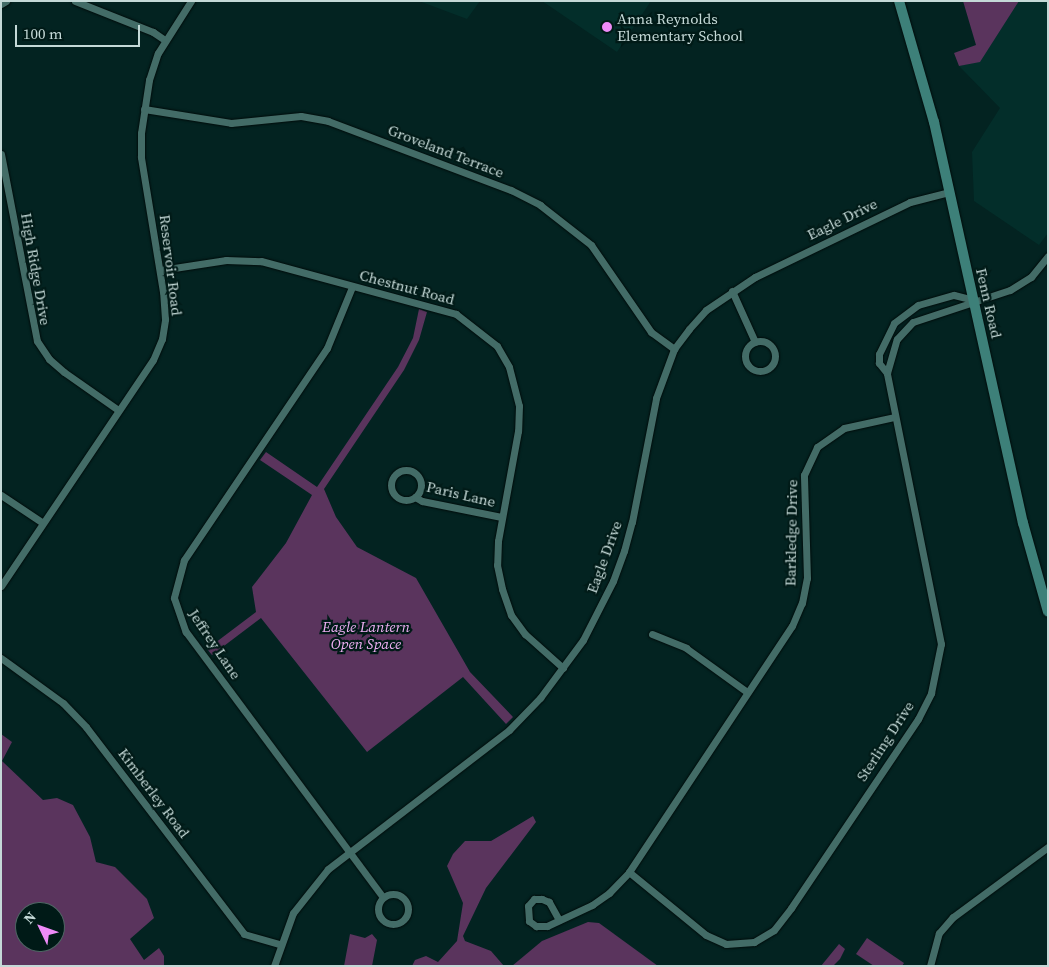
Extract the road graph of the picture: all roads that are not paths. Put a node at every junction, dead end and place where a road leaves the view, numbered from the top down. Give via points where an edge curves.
1 (6, 1) edge
2 (76, 1) edge
3 (191, 1) edge
4 (900, 1) edge
5 (1, 4) edge
6 (165, 40) junction
7 (144, 109) junction
8 (1, 154) edge
9 (949, 192) junction
10 (1048, 256) edge
11 (161, 270) junction
12 (352, 287) junction
13 (732, 290) junction
14 (974, 300) junction
15 (754, 342) junction
16 (674, 349) junction
17 (887, 373) junction
18 (118, 410) junction
19 (894, 417) junction
20 (1, 495) edge
21 (416, 497) junction
22 (501, 517) junction
23 (43, 523) junction
24 (1, 586) edge
25 (1048, 612) edge
26 (652, 634) dead end
27 (1, 658) edge
28 (564, 668) junction
29 (747, 692) junction
30 (1048, 847) edge
31 (351, 851) junction
32 (629, 872) junction
33 (383, 897) junction
34 (559, 920) junction
35 (279, 944) junction
36 (274, 966) edge
37 (930, 966) edge

1 - 5 street
2 - 6 street via 153,32
3 - 6 street, Reservoir Road
4 - 9 street, Fenn Road via 934,122
6 - 7 street, Reservoir Road via 149,80
7 - 11 street, Reservoir Road via 141,157
7 - 16 street, Groveland Terrace via 231,123 301,116 328,121 511,190 540,205 591,245 651,332
8 - 18 street, High Ridge Drive via 37,341 49,359 64,372
9 - 13 street, Eagle Drive via 910,202 870,220
9 - 14 street, Fenn Road
10 - 14 street via 1031,277 1010,290
11 - 12 street, Chestnut Road via 226,260 261,261
11 - 18 street, Reservoir Road via 166,319 162,339 153,360
12 - 22 street, Chestnut Road via 456,314 497,346 509,366 519,406 518,431
12 - 31 street, Jeffrey Lane via 327,348 184,560 174,598 186,632
13 - 15 street
13 - 16 street, Eagle Drive via 706,310
14 - 17 street, Sterling Drive via 957,309 923,316 913,322 897,339
14 - 17 street, Sterling Drive via 954,295 918,305 901,316 887,334 879,354 879,363
14 - 25 street, Fenn Road via 1023,523
15 - 15 street via 764,342 774,352 774,361 764,371 751,369 745,362 747,348
16 - 28 street, Eagle Drive via 656,398 624,551 599,609
17 - 19 street, Sterling Drive
18 - 23 street, Reservoir Road
19 - 29 street, Barkledge Drive via 844,428 829,436 809,459 804,475 807,578 802,603 792,626
19 - 32 street, Sterling Drive via 941,644 931,693 918,719 791,908 774,930 754,941 726,944 706,935
20 - 23 street
21 - 21 street, Paris Lane via 403,500 395,495 391,486 398,473 407,471 418,478 421,487
21 - 22 street, Paris Lane via 422,501
22 - 28 street, Chestnut Road via 497,565 511,615 525,634
23 - 24 street, Reservoir Road
26 - 29 street via 686,648
27 - 35 street, Kimberley Road via 63,703 86,727 244,934
28 - 31 street, Eagle Drive via 510,730
29 - 32 street, Barkledge Drive
30 - 37 street via 953,917 938,933
31 - 33 street, Jeffrey Lane
31 - 35 street, Eagle Drive via 328,868 308,890 292,913
32 - 34 street, Barkledge Drive via 592,905
33 - 33 street via 378,911 382,919 395,924 404,920 408,906 403,897 393,894
34 - 34 street, Barkledge Drive via 549,902 534,900 528,906 529,921 536,926
35 - 36 street, Eagle Drive

